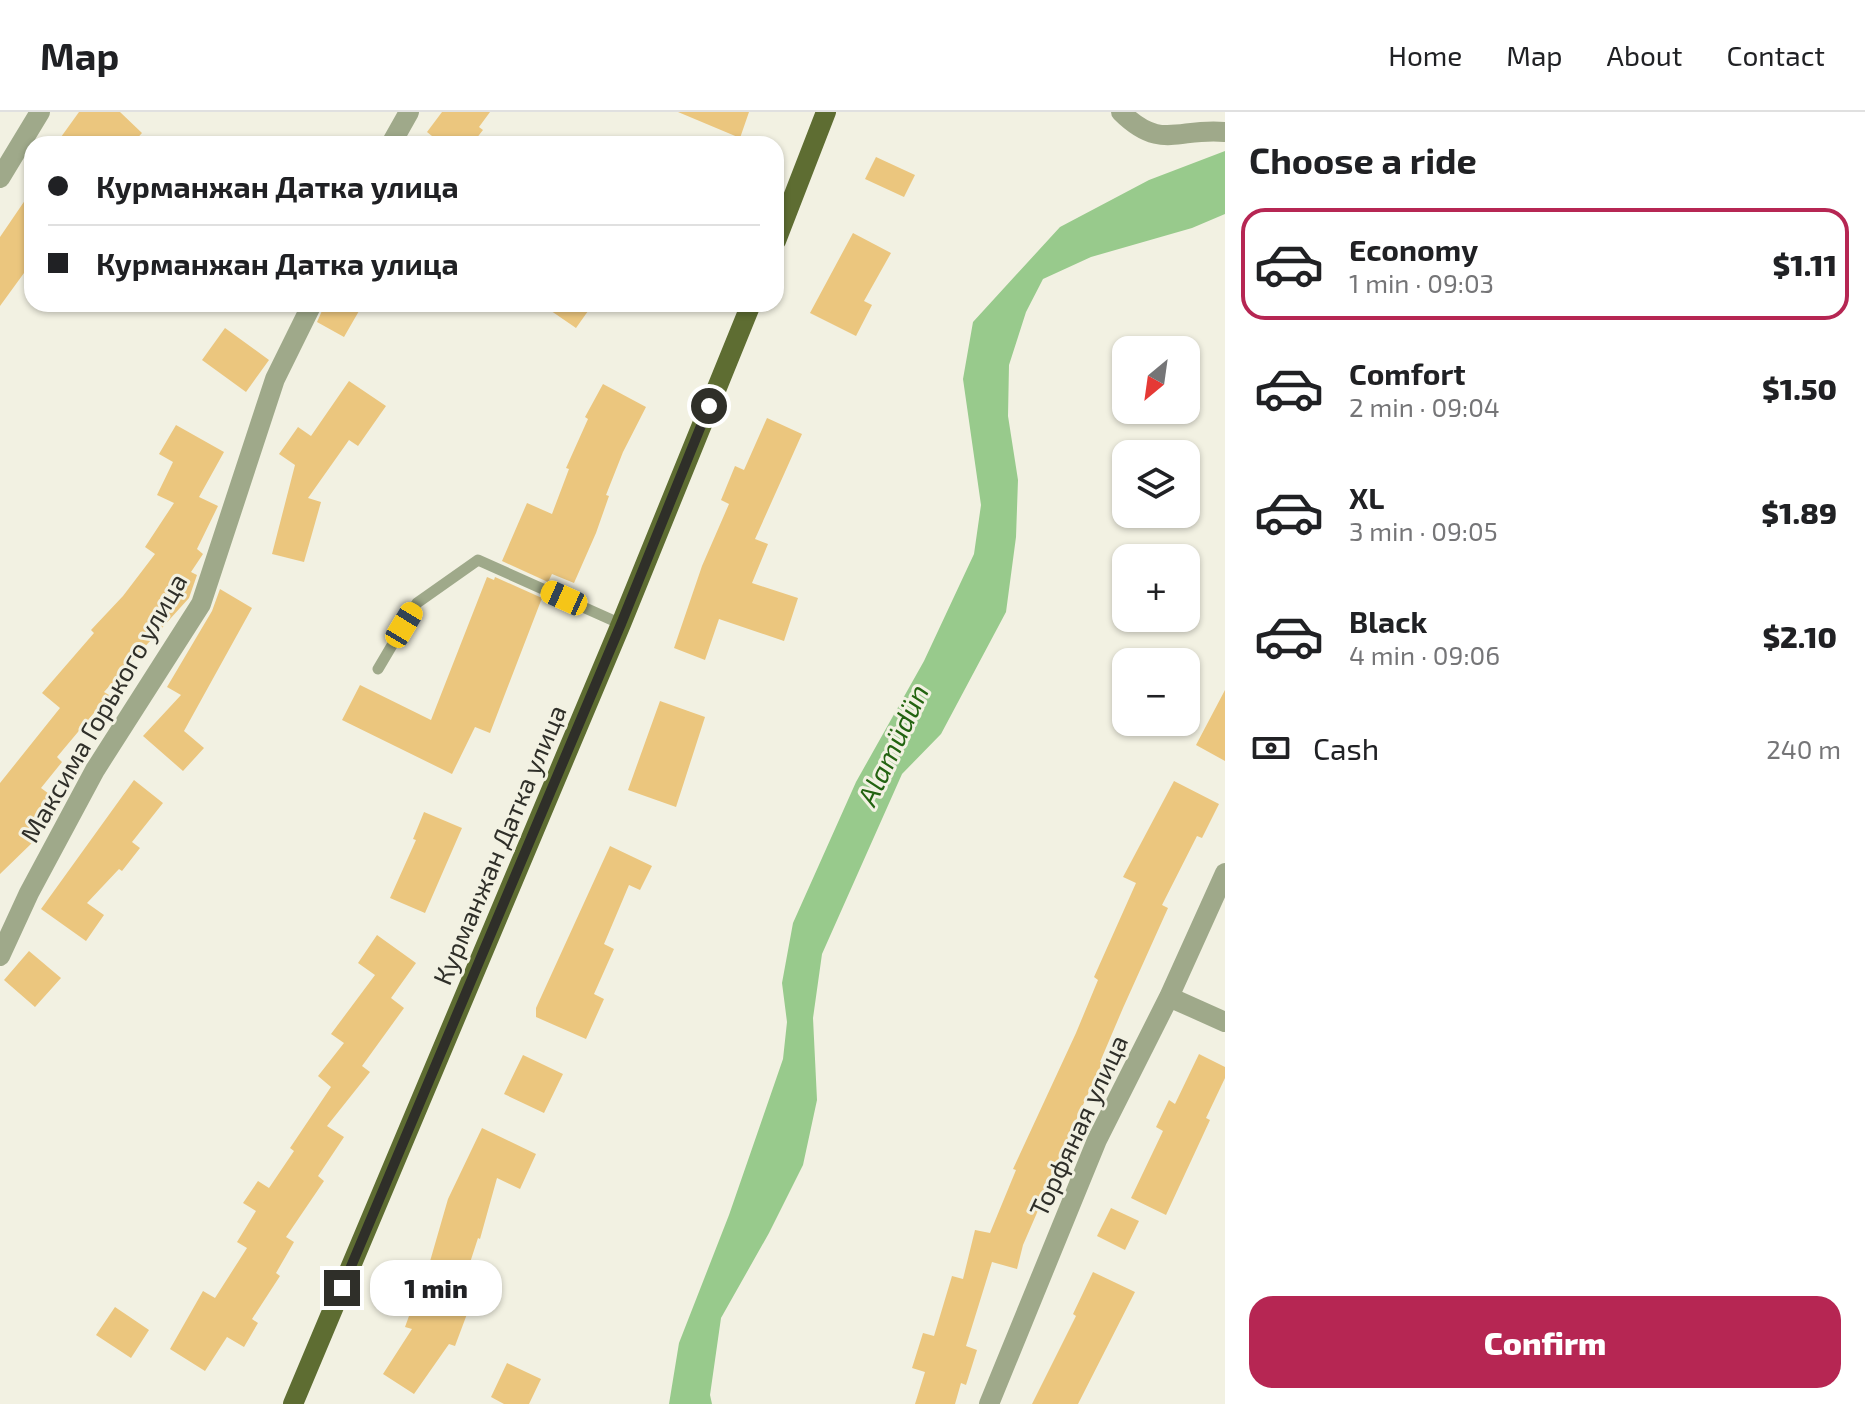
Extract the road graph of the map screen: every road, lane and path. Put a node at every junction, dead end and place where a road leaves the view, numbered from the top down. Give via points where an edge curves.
1 (40, 112) edge
2 (409, 112) edge
3 (826, 112) edge
4 (1121, 112) edge
5 (1224, 131) edge
6 (25, 136) edge
7 (396, 136) edge
8 (24, 138) edge
9 (0, 178) edge
10 (784, 220) edge
11 (308, 312) edge
12 (748, 312) edge
13 (621, 624) junction
14 (378, 669) dead end
15 (1225, 873) edge
16 (0, 956) edge
17 (1169, 997) junction
18 (1225, 1022) edge
19 (293, 1404) edge
20 (989, 1404) edge

1 - 6 street
2 - 7 street
3 - 10 main road
4 - 5 street via 1138,129 1160,136
8 - 9 street
11 - 16 street, Максима Горького улица via 275,379 201,604 95,770
12 - 13 main road, Курманжан Датка улица
13 - 14 lane via 478,560 417,603
13 - 19 main road, Курманжан Датка улица
15 - 17 street, Торфяная улица
17 - 18 street
17 - 20 street, Торфяная улица via 1097,1140

